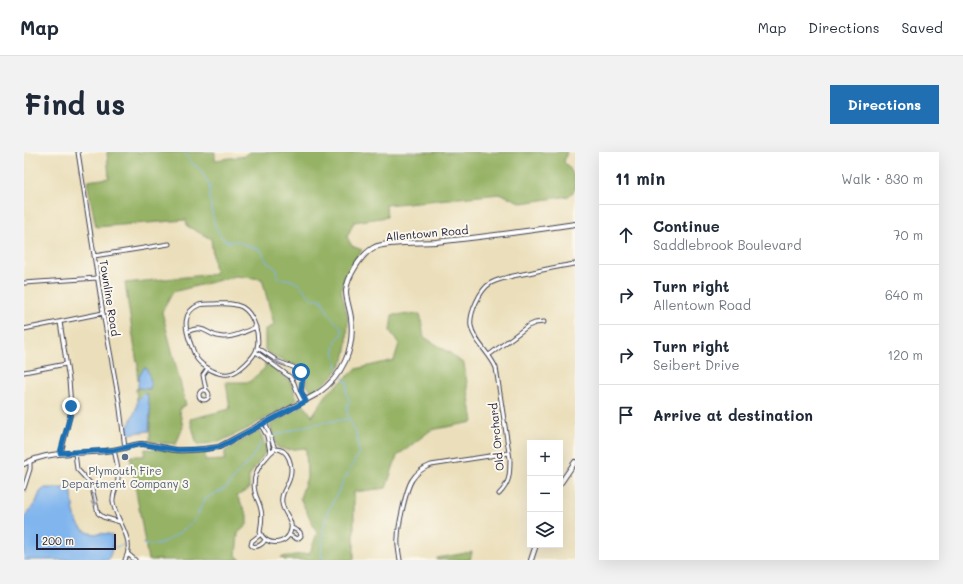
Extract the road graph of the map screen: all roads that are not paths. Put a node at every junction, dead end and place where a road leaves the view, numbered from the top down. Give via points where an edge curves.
1 (78, 152) edge
2 (575, 224) edge
3 (169, 244) dead end
4 (94, 256) junction
5 (575, 264) edge
6 (97, 278) junction
7 (24, 283) edge
8 (103, 313) junction
9 (60, 322) junction
10 (544, 322) dead end
11 (256, 327) junction
12 (24, 329) edge
13 (187, 332) junction
14 (257, 347) junction
15 (256, 352) junction
16 (489, 355) junction
17 (66, 364) junction
18 (208, 368) junction
19 (24, 372) edge
20 (206, 390) dead end
21 (304, 402) junction
22 (263, 424) junction
23 (125, 448) junction
24 (275, 449) junction
25 (114, 450) junction
26 (270, 452) junction
27 (60, 453) junction
28 (74, 453) junction
29 (509, 453) junction
30 (30, 461) junction
31 (575, 462) edge
32 (24, 464) edge
33 (563, 480) edge
34 (24, 488) edge
35 (499, 494) dead end
36 (120, 522) junction
37 (292, 528) junction
38 (261, 534) junction
39 (289, 536) junction
40 (265, 540) junction
41 (535, 548) edge
42 (128, 554) junction
43 (125, 560) edge
44 (135, 560) edge
45 (400, 560) edge
46 (531, 560) edge

1 - 4 street, Townline Road
2 - 21 street, Allentown Road via 434,242 398,243 375,247 367,252 347,285 346,296 351,325 346,360 328,385
3 - 4 street
4 - 6 street, Townline Road
5 - 16 street, Old Orchard via 518,275 490,283 485,287 470,321 474,336
6 - 7 street
6 - 8 street, Townline Road
8 - 9 street
8 - 23 street, Townline Road
9 - 12 street
9 - 17 street
10 - 16 street via 528,326
11 - 13 street via 224,338 199,328
11 - 13 street via 251,316 242,307 233,304 211,304 200,305 190,312 186,321
11 - 14 street
13 - 18 street via 197,359
14 - 15 street
21 -> 14 street via 301,372 278,362
15 - 18 street via 241,369 231,374 217,374
15 - 21 street via 290,377
16 - 29 street, Old Orchard via 496,368
17 - 19 street
17 - 27 street via 71,406
18 - 20 street via 203,375
21 - 22 street, Allentown Road
22 - 23 street, Allentown Road via 219,447 178,450 141,444
22 - 24 street
22 - 26 street
23 - 25 street, Allentown Road
24 - 26 street
24 - 37 street via 286,453 290,464 290,478 282,501
25 - 28 street, Allentown Road
25 - 36 street via 118,478 113,501
26 - 38 street via 259,466 254,479 255,494 262,511
27 - 28 street, Allentown Road
27 - 30 street, Allentown Road
28 -> 36 street via 77,469 91,484 98,514
29 - 35 street, Old Orchard via 510,471
29 - 45 street via 431,464 423,468 411,482 400,525
30 - 32 street, Allentown Road
30 - 34 street
31 - 33 street
36 - 42 street via 127,539
37 - 39 street
37 - 39 street via 300,532 300,536 297,539
38 - 40 street
38 - 40 street via 252,541 252,546 256,547
39 - 40 street via 280,542
41 - 46 street
42 - 43 street
42 - 44 street

